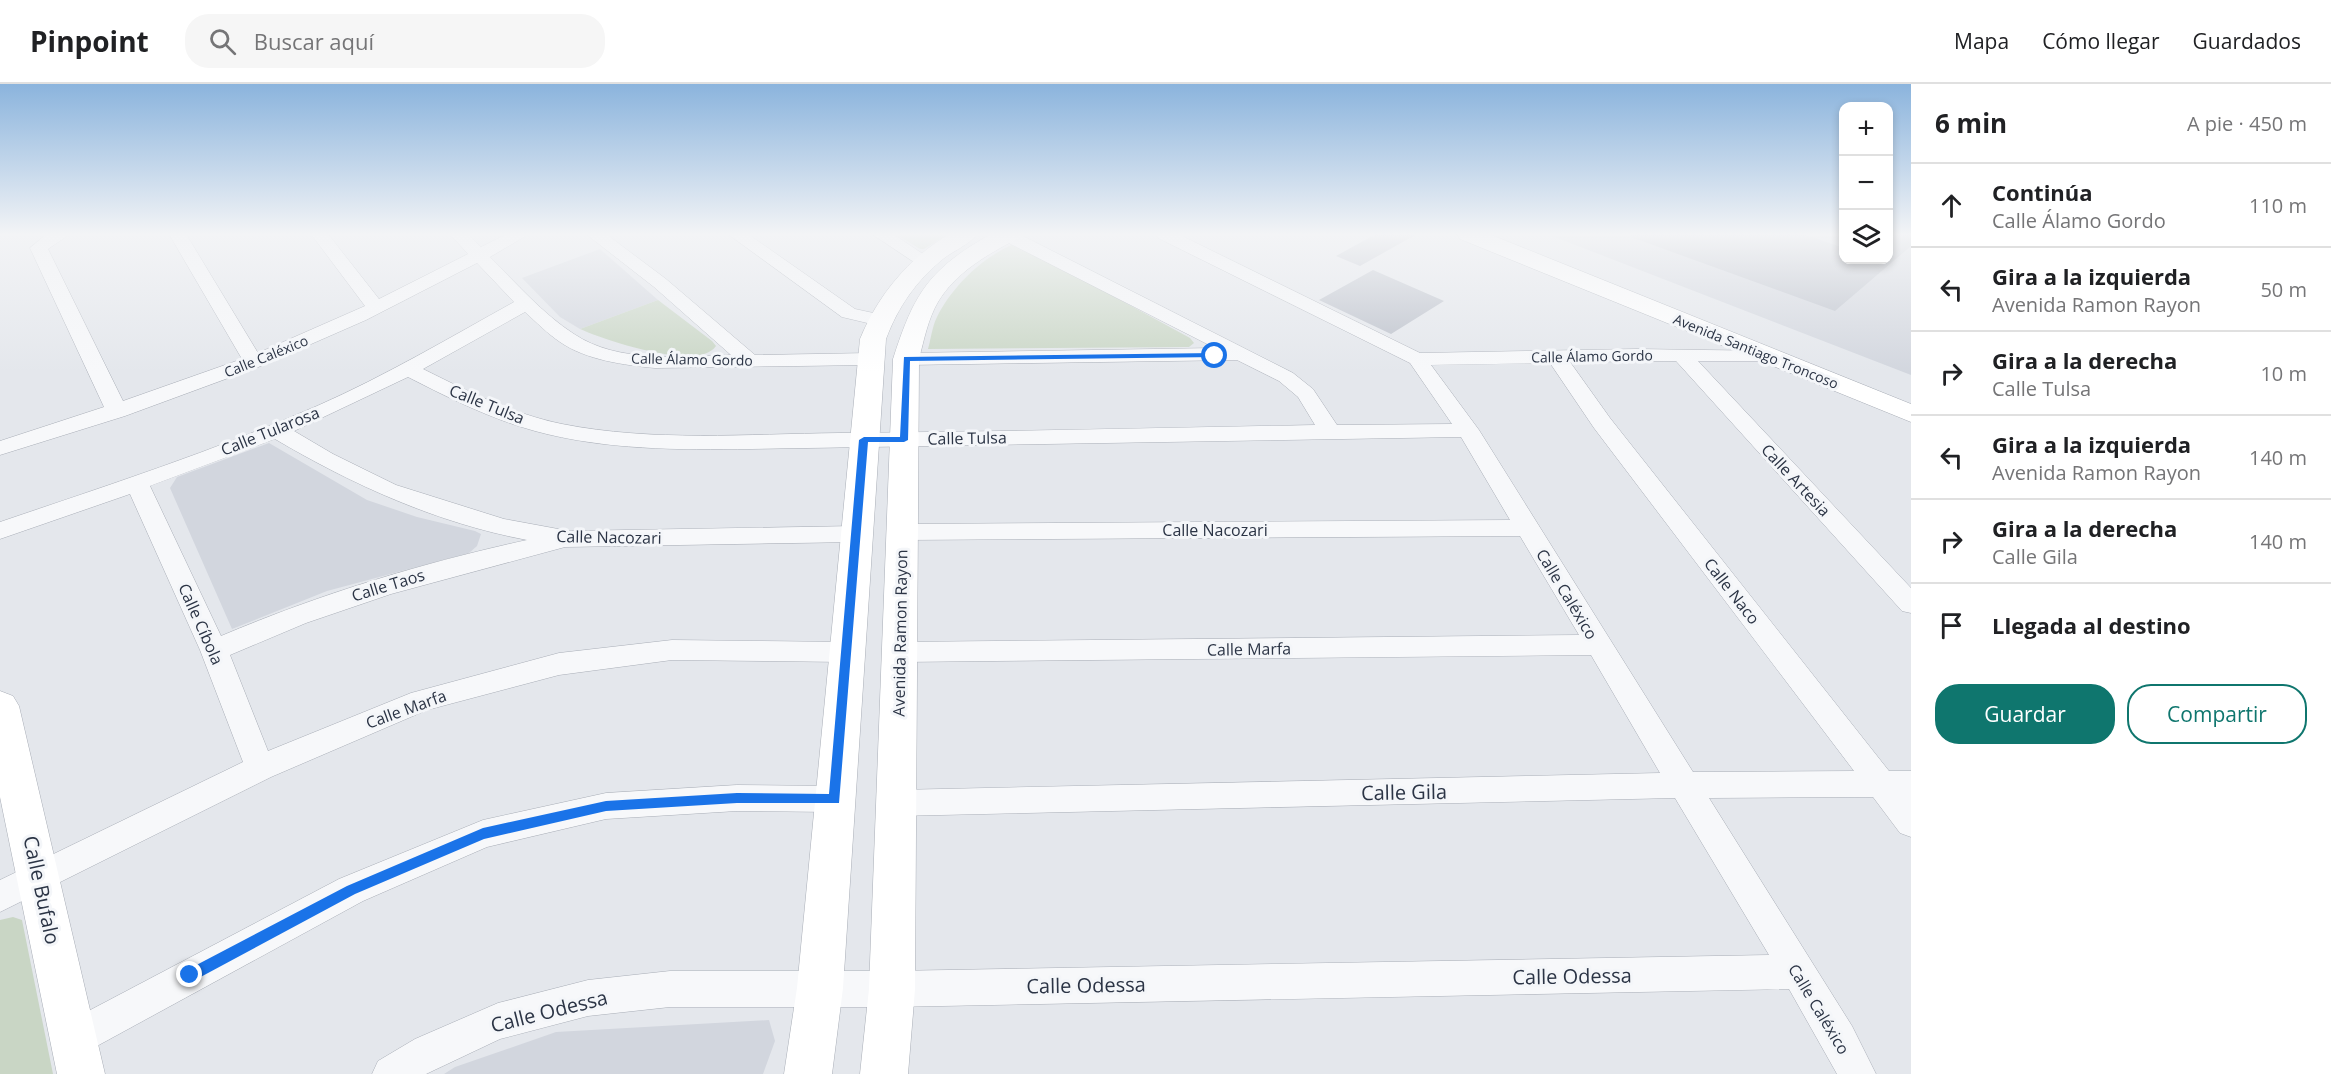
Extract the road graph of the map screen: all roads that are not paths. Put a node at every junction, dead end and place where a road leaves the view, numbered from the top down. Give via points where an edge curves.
1 (54, 280) edge
2 (205, 280) edge
3 (355, 280) edge
4 (430, 280) edge
5 (504, 280) edge
6 (656, 280) edge
7 (802, 280) edge
8 (906, 280) edge
9 (945, 280) edge
10 (1097, 280) edge
11 (1258, 280) edge
12 (1582, 280) edge
13 (1629, 280) edge
14 (526, 303) junction
15 (376, 308) junction
16 (879, 320) junction
17 (1242, 354) junction
18 (1767, 355) junction
19 (1555, 356) junction
20 (1682, 356) junction
21 (870, 359) junction
22 (906, 359) junction
23 (1417, 359) junction
24 (750, 361) junction
25 (254, 362) junction
26 (408, 369) junction
27 (1911, 391) edge
28 (117, 411) junction
29 (1911, 414) edge
30 (276, 430) junction
31 (1468, 430) junction
32 (1330, 431) junction
33 (864, 440) junction
34 (904, 440) junction
35 (0, 448) edge
36 (137, 483) junction
37 (1528, 528) junction
38 (0, 531) edge
39 (902, 532) junction
40 (856, 534) junction
41 (569, 539) junction
42 (1911, 604) edge
43 (1599, 645) junction
44 (214, 650) junction
45 (847, 652) junction
46 (900, 652) junction
47 (0, 706) edge
48 (260, 768) junction
49 (1684, 785) junction
50 (1897, 785) edge
51 (835, 799) junction
52 (897, 803) junction
53 (1911, 824) edge
54 (40, 877) junction
55 (0, 897) edge
56 (1797, 972) junction
57 (820, 988) junction
58 (892, 989) junction
59 (77, 1056) edge
60 (391, 1074) edge
61 (808, 1074) edge
62 (884, 1074) edge
63 (1857, 1074) edge

1 - 28 street
2 - 25 street
3 - 15 street
4 - 15 street, Calle Caléxico
5 - 14 street, Calle Álamo Gordo
6 - 24 street
7 - 16 street via 849,313
8 - 16 main road
9 - 22 main road, Avenida Ramon Rayon via 926,302
10 - 17 street
11 - 23 street, Calle Caléxico
12 - 18 main road, Avenida Santiago Troncoso
13 - 27 main road, Avenida Santiago Troncoso
14 - 24 street, Calle Álamo Gordo via 568,339 615,356 655,362
14 - 26 street, Calle Tularosa
15 - 25 street, Calle Caléxico
16 - 21 main road
17 - 22 street
17 - 32 street via 1286,377 1306,393
18 - 20 street, Calle Álamo Gordo
18 - 29 main road, Avenida Santiago Troncoso
19 - 20 street, Calle Álamo Gordo
19 - 23 street, Calle Álamo Gordo
19 - 50 street, Calle Naco via 1602,423
20 - 42 street, Calle Artesia
21 - 24 street, Calle Álamo Gordo
21 - 33 main road
22 - 34 main road, Avenida Ramon Rayon
23 - 31 street, Calle Caléxico
25 - 28 street, Calle Caléxico
26 - 30 street, Calle Tularosa
26 - 33 street, Calle Tulsa via 509,415 561,430 632,440
28 - 35 street, Calle Caléxico
30 - 36 street, Calle Tularosa
30 - 41 street, Calle Nacozari via 388,490 502,527
31 - 32 street, Calle Tulsa
31 - 37 street, Calle Caléxico
32 - 34 street, Calle Tulsa
33 - 34 street, Calle Tulsa
33 - 40 main road
34 - 39 main road, Avenida Ramon Rayon
36 - 38 street, Calle Tularosa
36 - 44 street, Calle Cíbola
37 - 39 street, Calle Nacozari
37 - 43 street, Calle Caléxico
39 - 46 main road, Avenida Ramon Rayon
40 - 41 street, Calle Nacozari
40 - 45 main road
41 - 44 street, Calle Taos via 483,557 407,579 323,606
43 - 46 street, Calle Marfa
43 - 49 street, Calle Caléxico
44 - 48 street, Calle Cíbola
45 - 48 street, Calle Marfa via 672,650 559,664 421,701
45 - 51 main road
46 - 52 main road, Avenida Ramon Rayon
47 - 54 main road, Calle Bufalo
48 - 54 street, Calle Marfa
49 - 50 street, Calle Gila
49 - 52 street, Calle Gila
49 - 56 street, Calle Caléxico
50 - 53 street, Calle Naco
51 - 57 main road
51 - 59 street via 737,798 606,806 483,834 351,890
52 - 58 main road, Avenida Ramon Rayon
54 - 55 street, Calle Marfa
54 - 59 main road, Calle Bufalo
56 - 58 street, Calle Odessa
56 - 63 street, Calle Caléxico
57 - 58 street, Calle Odessa
57 - 60 street, Calle Odessa via 670,989 588,998 498,1021 428,1052
57 - 61 main road
58 - 62 main road, Avenida Ramon Rayon

